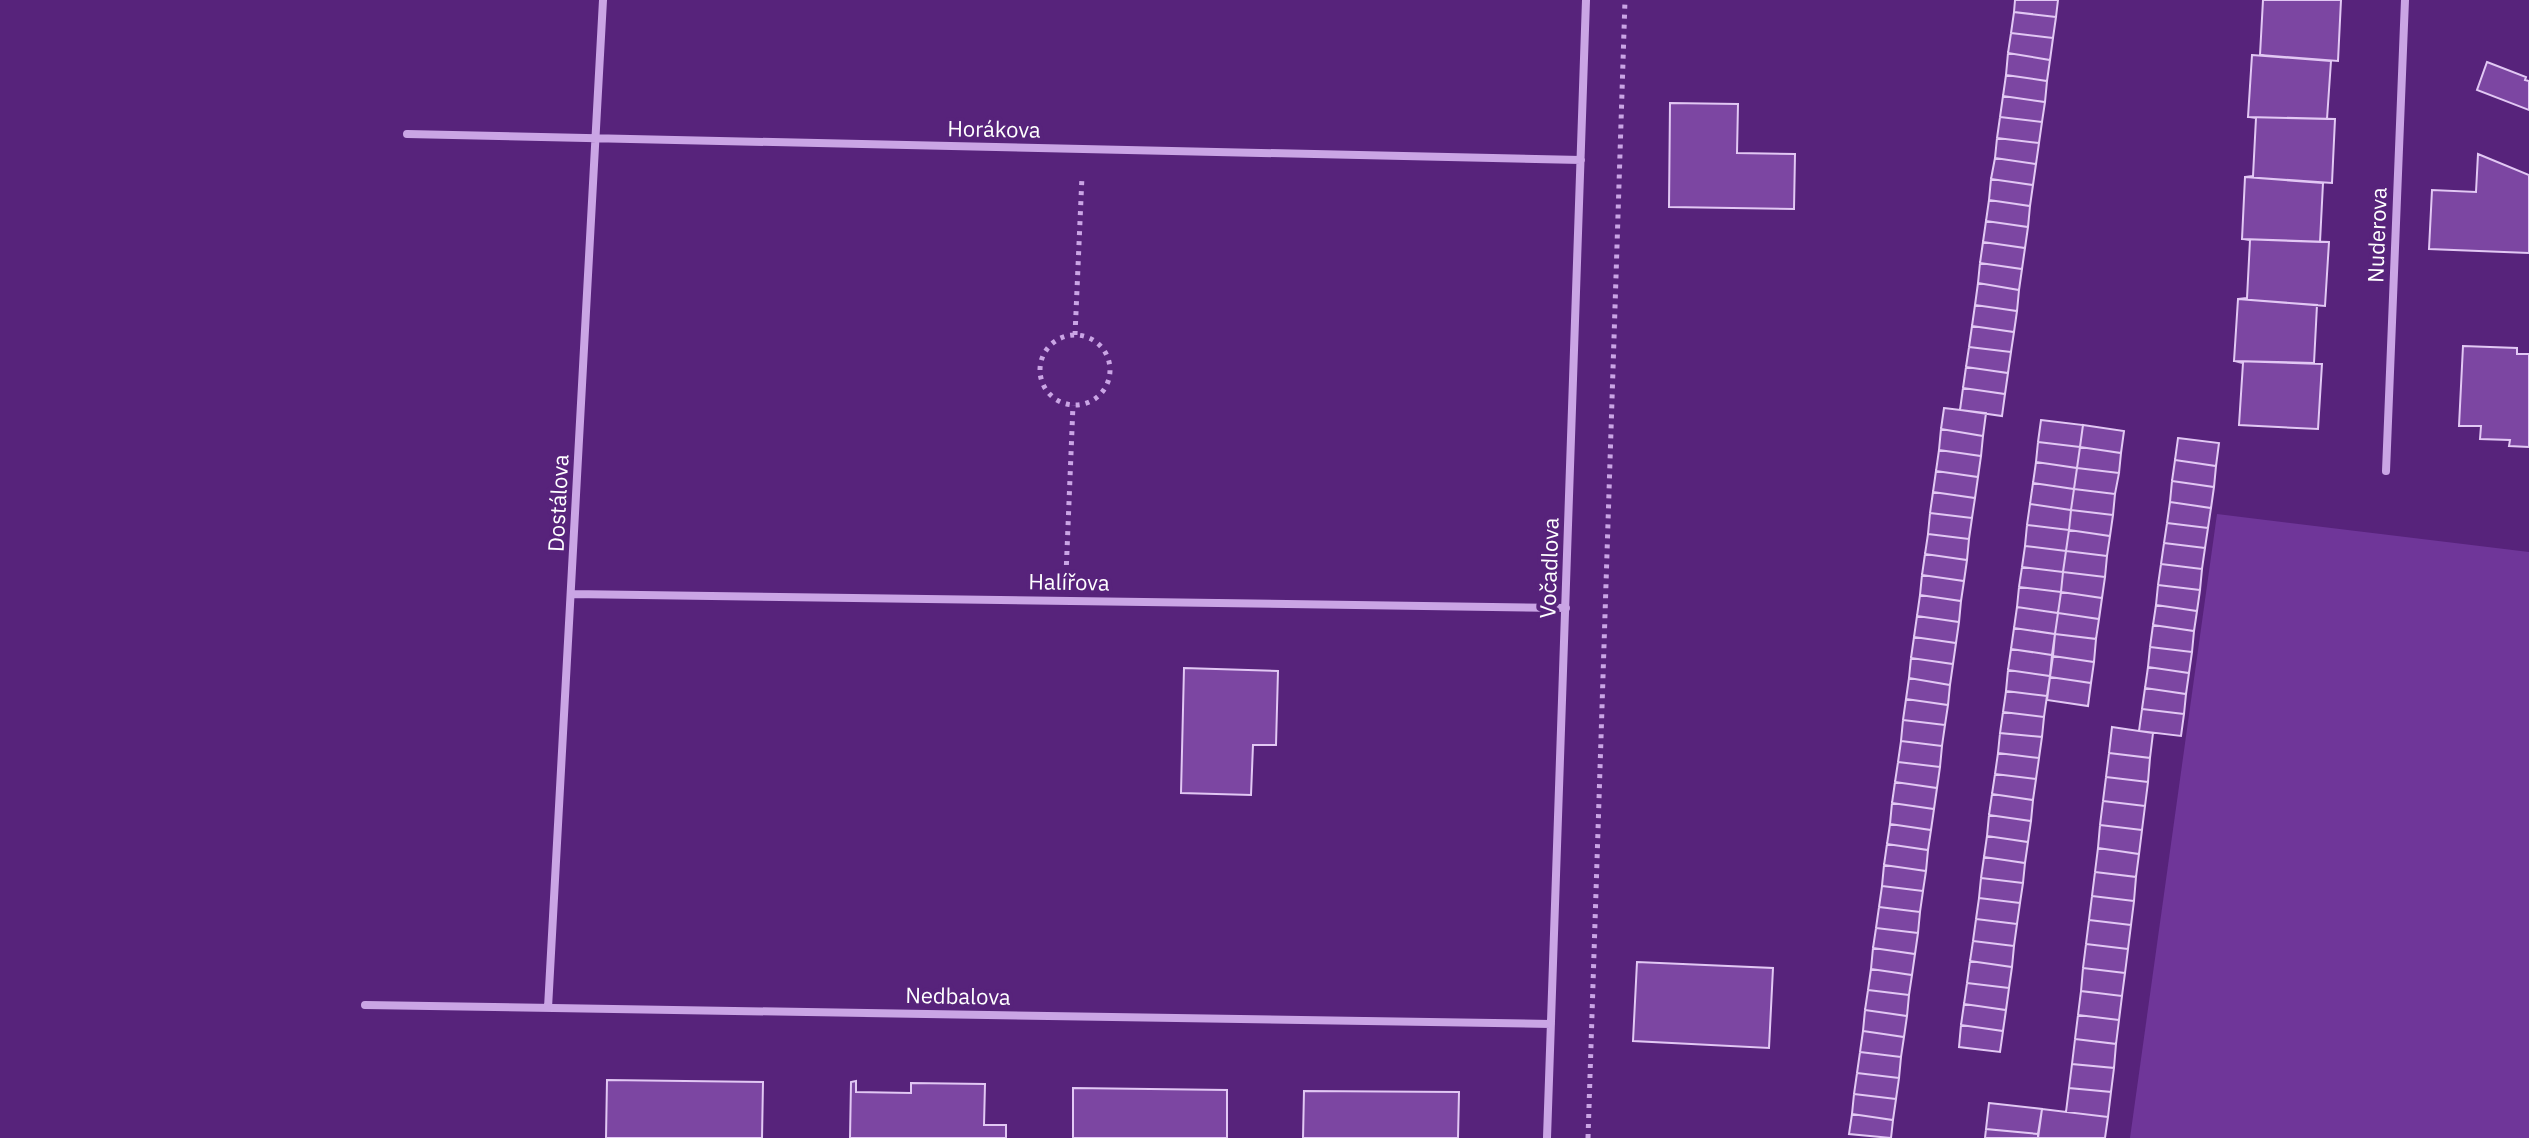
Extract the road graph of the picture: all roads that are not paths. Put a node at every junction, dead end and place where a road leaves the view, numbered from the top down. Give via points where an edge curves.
1 (603, 0) edge
2 (1586, 0) edge
3 (2405, 0) edge
4 (407, 134) dead end
5 (595, 139) junction
6 (1581, 160) junction
7 (2386, 471) dead end
8 (571, 594) junction
9 (1566, 608) junction
10 (365, 1005) dead end
11 (548, 1008) junction
12 (1551, 1024) junction
13 (1547, 1138) edge

1 - 5 street, Dostálova
2 - 6 street, Vočadlova
3 - 7 street, Nuderova
4 - 5 street, Horákova
5 - 6 street, Horákova
5 - 8 street, Dostálova
6 - 9 street, Vočadlova
8 - 9 street, Halířova
8 - 11 street, Dostálova
9 - 12 street, Vočadlova
10 - 11 street, Nedbalova
11 - 12 street, Nedbalova
12 - 13 street, Vočadlova

